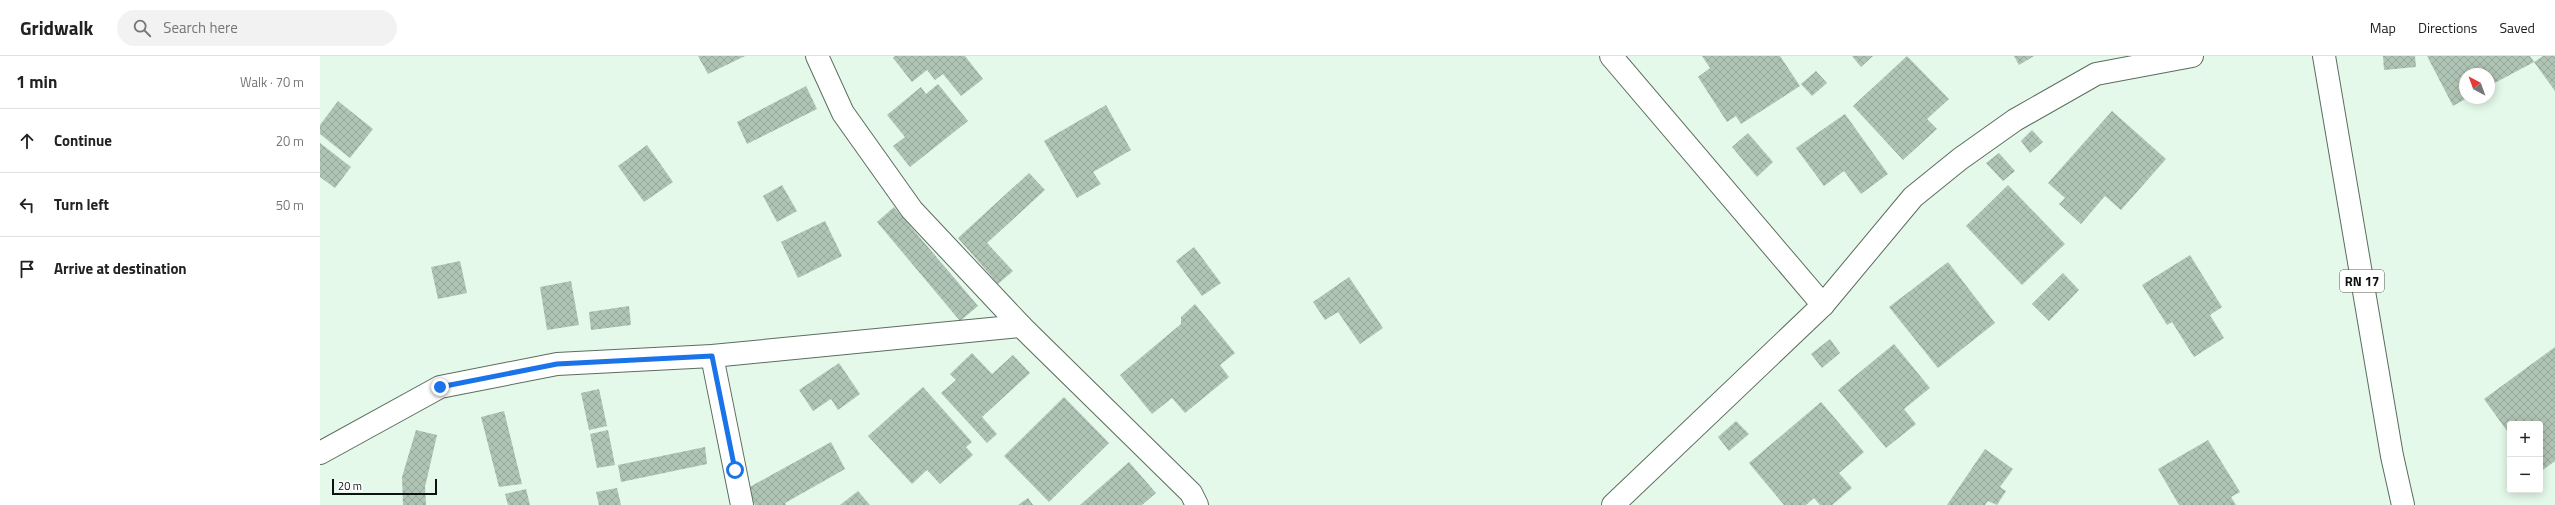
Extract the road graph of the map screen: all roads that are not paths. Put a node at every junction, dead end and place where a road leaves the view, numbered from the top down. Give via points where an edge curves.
1 (817, 56) edge
2 (1611, 56) edge
3 (2192, 56) edge
4 (2324, 56) edge
5 (1823, 305) junction
6 (1021, 326) junction
7 (712, 356) junction
8 (320, 453) edge
9 (742, 505) edge
10 (1197, 505) edge
11 (1613, 505) edge
12 (2402, 505) edge

1 - 6 street via 843,113 912,210
2 - 5 street
3 - 5 street via 2096,74 2015,120 1960,159 1913,197
4 - 12 street, RN 17 via 2390,449
5 - 11 street
6 - 7 street
6 - 10 street via 1191,493
7 - 8 street via 557,364 440,387
7 - 9 street

